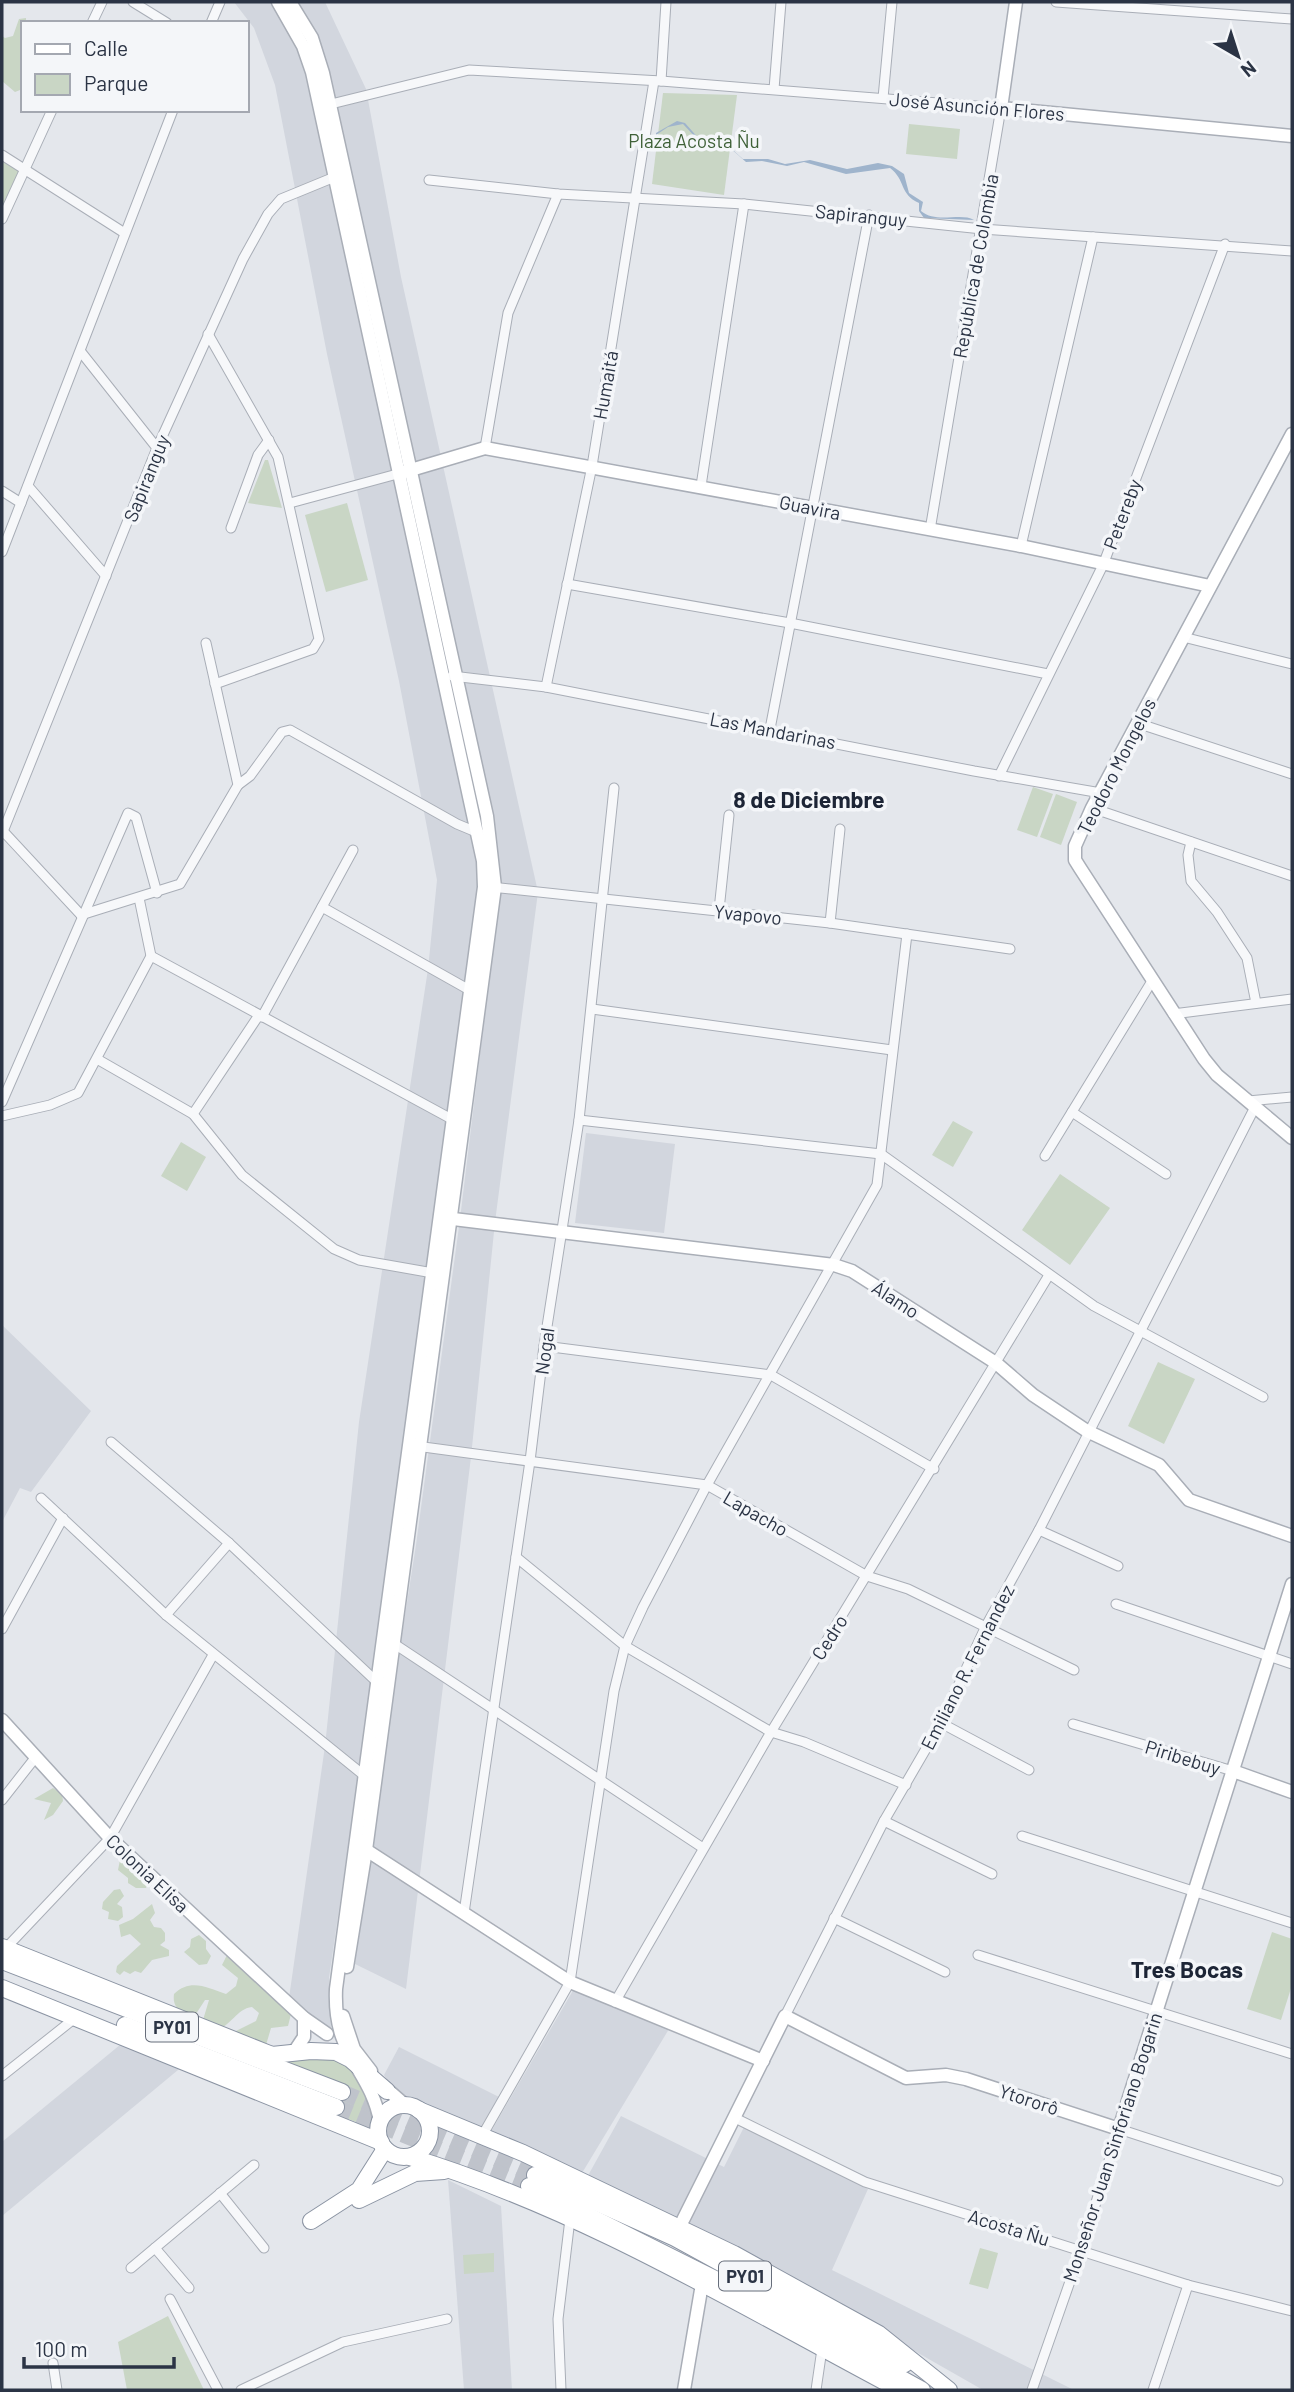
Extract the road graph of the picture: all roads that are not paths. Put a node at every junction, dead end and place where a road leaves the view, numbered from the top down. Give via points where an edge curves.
1 (102, 2) edge
2 (133, 2) edge
3 (220, 2) edge
4 (278, 2) edge
5 (290, 2) edge
6 (666, 2) edge
7 (781, 2) edge
8 (892, 2) edge
9 (1016, 2) edge
10 (1056, 2) edge
11 (1292, 19) edge
12 (93, 21) edge
13 (164, 21) edge
14 (212, 21) edge
15 (658, 81) junction
16 (774, 89) junction
17 (883, 98) junction
18 (325, 106) junction
19 (1001, 108) junction
20 (51, 112) edge
21 (172, 112) edge
22 (1292, 136) edge
23 (2, 155) edge
24 (25, 170) junction
25 (340, 175) junction
26 (429, 180) dead end
27 (558, 194) junction
28 (637, 199) junction
29 (744, 204) junction
30 (869, 215) junction
31 (2, 219) edge
32 (982, 229) junction
33 (123, 232) junction
34 (1093, 237) junction
35 (1225, 244) junction
36 (1292, 251) edge
37 (208, 334) junction
38 (81, 352) junction
39 (1292, 434) edge
40 (269, 440) junction
41 (157, 448) junction
42 (485, 448) junction
43 (592, 466) junction
44 (406, 472) junction
45 (28, 486) junction
46 (701, 486) junction
47 (2, 491) edge
48 (21, 503) junction
49 (290, 503) junction
50 (812, 507) junction
51 (231, 528) dead end
52 (930, 530) junction
53 (1021, 546) junction
54 (2, 552) edge
55 (1103, 565) junction
56 (106, 576) junction
57 (567, 584) junction
58 (1210, 586) junction
59 (790, 623) junction
60 (1183, 637) junction
61 (206, 643) dead end
62 (1292, 664) edge
63 (1048, 674) junction
64 (450, 675) junction
65 (215, 684) junction
66 (546, 687) junction
67 (1137, 723) junction
68 (770, 729) junction
69 (1292, 775) edge
70 (999, 776) junction
71 (238, 785) junction
72 (614, 788) dead end
73 (1101, 793) junction
74 (1092, 808) junction
75 (729, 815) dead end
76 (840, 829) dead end
77 (2, 832) edge
78 (484, 834) junction
79 (1191, 842) junction
80 (353, 850) dead end
81 (1292, 876) edge
82 (489, 887) junction
83 (157, 893) junction
84 (139, 898) junction
85 (604, 899) junction
86 (322, 907) junction
87 (719, 910) junction
88 (81, 915) junction
89 (830, 923) junction
90 (907, 934) junction
91 (1010, 949) dead end
92 (151, 956) junction
93 (1152, 981) junction
94 (476, 994) junction
95 (1292, 999) edge
96 (1256, 1003) junction
97 (592, 1009) junction
98 (1173, 1014) junction
99 (261, 1016) junction
100 (892, 1050) junction
101 (97, 1059) junction
102 (1292, 1097) edge
103 (2, 1102) edge
104 (1252, 1104) junction
105 (1072, 1112) junction
106 (193, 1114) junction
107 (2, 1116) edge
108 (579, 1120) junction
109 (459, 1123) junction
110 (1292, 1138) edge
111 (881, 1154) junction
112 (1045, 1156) dead end
113 (1166, 1174) dead end
114 (446, 1218) junction
115 (562, 1230) junction
116 (834, 1265) junction
117 (433, 1273) junction
118 (1049, 1275) junction
119 (1138, 1332) junction
120 (544, 1346) junction
121 (996, 1363) junction
122 (771, 1375) junction
123 (1263, 1397) dead end
124 (1087, 1431) junction
125 (111, 1442) dead end
126 (415, 1445) junction
127 (530, 1461) junction
128 (934, 1469) junction
129 (707, 1485) junction
130 (41, 1498) dead end
131 (63, 1518) junction
132 (1039, 1530) junction
133 (1292, 1536) edge
134 (229, 1543) junction
135 (516, 1557) junction
136 (1118, 1566) dead end
137 (867, 1576) junction
138 (1292, 1584) edge
139 (1116, 1604) dead end
140 (166, 1615) junction
141 (986, 1626) junction
142 (2, 1629) edge
143 (393, 1643) junction
144 (625, 1646) junction
145 (213, 1655) junction
146 (1269, 1657) junction
147 (1292, 1664) edge
148 (385, 1669) junction
149 (1074, 1670) dead end
150 (378, 1683) junction
151 (494, 1711) junction
152 (2, 1720) edge
153 (941, 1723) junction
154 (1073, 1724) dead end
155 (771, 1731) junction
156 (35, 1758) junction
157 (1028, 1770) dead end
158 (1233, 1771) junction
159 (370, 1780) junction
160 (602, 1784) junction
161 (906, 1785) junction
162 (1292, 1792) edge
163 (2, 1800) edge
164 (884, 1821) junction
165 (1022, 1836) dead end
166 (110, 1838) junction
167 (354, 1842) junction
168 (703, 1848) junction
169 (366, 1850) junction
170 (992, 1874) dead end
171 (1193, 1893) junction
172 (464, 1913) junction
173 (834, 1918) junction
174 (1292, 1923) edge
175 (3, 1952) edge
176 (978, 1955) dead end
177 (945, 1972) dead end
178 (2, 1977) edge
179 (570, 1982) junction
180 (2, 1988) edge
181 (615, 2002) junction
182 (1156, 2010) junction
183 (785, 2016) junction
184 (76, 2017) junction
185 (304, 2018) junction
186 (337, 2024) junction
187 (327, 2034) junction
188 (312, 2051) junction
189 (294, 2052) junction
190 (1292, 2054) edge
191 (350, 2059) junction
192 (763, 2060) junction
193 (2, 2076) edge
194 (387, 2091) junction
195 (412, 2108) junction
196 (735, 2118) junction
197 (380, 2122) junction
198 (1119, 2129) junction
199 (359, 2132) junction
200 (482, 2136) junction
201 (383, 2145) junction
202 (406, 2157) junction
203 (254, 2165) dead end
204 (457, 2171) junction
205 (367, 2178) junction
206 (1278, 2181) dead end
207 (220, 2193) junction
208 (570, 2220) junction
209 (311, 2221) dead end
210 (679, 2228) junction
211 (155, 2248) junction
212 (264, 2248) dead end
213 (1081, 2250) junction
214 (131, 2268) dead end
215 (702, 2284) junction
216 (1188, 2285) junction
217 (189, 2288) dead end
218 (170, 2299) dead end
219 (1292, 2311) edge
220 (447, 2319) dead end
221 (822, 2349) junction
222 (54, 2363) dead end
223 (57, 2390) edge
224 (218, 2390) edge
225 (241, 2390) edge
226 (561, 2390) edge
227 (684, 2390) edge
228 (816, 2390) edge
229 (900, 2390) edge
230 (922, 2390) edge
231 (949, 2390) edge
232 (1032, 2390) edge
233 (1154, 2390) edge

1 - 12 street
2 - 13 street
3 - 14 street
4 - 18 street via 308,59
5 - 18 street via 315,47
6 - 15 street, Humaitá
7 - 16 street
8 - 17 street
9 - 19 street, República de Colombia
10 - 11 street
15 - 16 street, José Asunción Flores
15 - 18 street, José Asunción Flores via 470,70
15 - 28 street, Humaitá
16 - 17 street, José Asunción Flores
17 - 19 street, José Asunción Flores
18 - 25 street
19 - 22 street, José Asunción Flores
19 - 32 street, República de Colombia
20 - 24 street
21 - 33 street
23 - 24 street
24 - 31 street
24 - 33 street
25 - 37 street, Sapiranguy via 293,191 274,206
25 - 44 street
26 - 27 street, Sapiranguy
27 - 28 street, Sapiranguy
27 - 42 street via 508,313
28 - 29 street, Sapiranguy
28 - 43 street, Humaitá
29 - 30 street, Sapiranguy
29 - 46 street
30 - 32 street, Sapiranguy
30 - 50 street
32 - 34 street, Sapiranguy
32 - 52 street, República de Colombia
33 - 38 street
34 - 35 street, Sapiranguy
34 - 53 street
35 - 36 street, Sapiranguy
35 - 55 street, Petereby
37 - 40 street
37 - 41 street, Sapiranguy
38 - 41 street
38 - 45 street
39 - 58 street, Teodoro Mongelos
40 - 49 street
40 - 51 street via 258,454
41 - 56 street, Sapiranguy
42 - 43 street, Guavira
42 - 44 street, Guavira
43 - 46 street, Guavira
43 - 57 street, Humaitá
44 - 49 street
44 - 64 street
45 - 48 street
45 - 56 street
46 - 50 street, Guavira
47 - 48 street
48 - 54 street
49 - 65 street via 317,645
50 - 52 street, Guavira
50 - 59 street
52 - 53 street, Guavira
53 - 55 street, Guavira
55 - 58 street, Guavira
55 - 63 street, Petereby
56 - 77 street, Sapiranguy
57 - 59 street
57 - 66 street, Humaitá
58 - 60 street, Teodoro Mongelos
59 - 63 street
59 - 68 street
60 - 62 street
60 - 67 street, Teodoro Mongelos
61 - 65 street
63 - 70 street, Petereby
64 - 66 street, Las Mandarinas
64 - 78 street
65 - 71 street
66 - 68 street, Las Mandarinas
67 - 69 street
67 - 73 street, Teodoro Mongelos
68 - 70 street, Las Mandarinas
70 - 73 street, Las Mandarinas
71 - 78 street via 282,732 290,730
71 - 83 street via 180,884
72 - 85 street, Nogal
73 - 74 street, Teodoro Mongelos
74 - 79 street
74 - 93 street, Teodoro Mongelos via 1075,846 1075,860
75 - 87 street
76 - 89 street
77 - 88 street
78 - 82 street
79 - 81 street
79 - 96 street via 1191,881 1247,958
80 - 86 street
82 - 85 street, Yvapovo
82 - 94 street
83 - 84 street
83 - 88 street via 131,812
84 - 88 street
84 - 92 street
85 - 87 street, Yvapovo
85 - 97 street, Nogal
86 - 94 street
86 - 99 street
87 - 89 street, Yvapovo
88 - 103 street
89 - 90 street, Yvapovo
90 - 91 street, Yvapovo
90 - 100 street
92 - 99 street
92 - 101 street
93 - 98 street, Teodoro Mongelos
93 - 105 street
94 - 109 street
95 - 96 street
96 - 98 street
97 - 100 street
97 - 108 street, Nogal
98 - 104 street, Teodoro Mongelos via 1217,1075
99 - 106 street
99 - 109 street
100 - 111 street
101 - 106 street
101 - 107 street via 78,1093 70,1098
102 - 104 street
104 - 110 street, Teodoro Mongelos
104 - 119 street, Emiliano R. Fernandez
105 - 112 street
105 - 113 street
106 - 117 street via 242,1175 334,1249 359,1260
108 - 111 street
108 - 115 street, Nogal
109 - 114 street
111 - 116 street via 877,1185
111 - 118 street
114 - 115 street, Álamo
114 - 117 street
114 - 126 street
115 - 116 street, Álamo
115 - 120 street, Nogal
116 - 121 street, Álamo via 852,1271
116 - 122 street
117 - 126 street
118 - 119 street
118 - 121 street, Cedro
119 - 123 street
119 - 124 street, Emiliano R. Fernandez
120 - 122 street
120 - 127 street, Nogal
121 - 124 street, Álamo
121 - 128 street, Cedro
122 - 128 street
122 - 129 street
124 - 132 street, Emiliano R. Fernandez
124 - 133 street, Álamo via 1159,1465 1189,1500
125 - 134 street
126 - 127 street, Lapacho
126 - 143 street
126 - 148 street
127 - 129 street, Lapacho
127 - 135 street, Nogal
128 - 137 street, Cedro
129 - 137 street, Lapacho
129 - 144 street
130 - 131 street
131 - 140 street
131 - 142 street
132 - 136 street
132 - 141 street, Emiliano R. Fernandez
134 - 140 street
134 - 150 street
135 - 144 street
135 - 151 street, Nogal
137 - 141 street, Lapacho via 908,1589
137 - 155 street, Cedro
138 - 146 street, Monseñor Juan Sinforiano Bogarin
139 - 146 street
140 - 145 street
141 - 149 street, Lapacho
141 - 153 street, Emiliano R. Fernandez
143 - 148 street
143 - 151 street
144 - 155 street
144 - 160 street
145 - 159 street
145 - 166 street
146 - 147 street
146 - 158 street, Monseñor Juan Sinforiano Bogarin
148 - 150 street
148 - 159 street
150 - 159 street
151 - 160 street
151 - 172 street, Nogal
152 - 156 street, Colonia Elisa
153 - 157 street
153 - 161 street, Emiliano R. Fernandez
154 - 158 street, Piribebuy
155 - 161 street
155 - 168 street, Cedro
156 - 163 street
156 - 166 street, Colonia Elisa
158 - 162 street, Piribebuy
158 - 171 street, Monseñor Juan Sinforiano Bogarin
159 - 167 street
159 - 169 street
160 - 168 street
160 - 179 street
161 - 164 street, Emiliano R. Fernandez
164 - 170 street
164 - 173 street, Emiliano R. Fernandez
165 - 171 street
166 - 175 street
166 - 185 street, Colonia Elisa
167 - 169 street
167 - 186 street via 336,1989
168 - 181 street, Cedro
169 - 172 street
169 - 194 street via 346,1973 343,2023 354,2049
171 - 174 street
171 - 182 street, Monseñor Juan Sinforiano Bogarin
172 - 179 street
173 - 177 street
173 - 183 street, Emiliano R. Fernandez
175 - 178 highway, PY01 via 339,2099
175 - 189 highway via 272,2055
176 - 182 street
179 - 181 street
179 - 200 street
180 - 184 highway
181 - 192 street
182 - 190 street
182 - 198 street, Monseñor Juan Sinforiano Bogarin
183 - 192 street, Emiliano R. Fernandez
183 - 198 street, Ytororô via 906,2078 946,2075 966,2079
184 - 193 street
184 - 199 highway
185 - 187 street, Colonia Elisa
185 - 189 street via 304,2037
186 - 187 street
186 - 191 street
187 - 188 street
188 - 189 highway
188 - 191 highway via 336,2052
191 - 194 highway
191 - 197 street
192 - 196 street, Emiliano R. Fernandez
194 - 195 street
195 - 197 highway via 390,2110
195 - 200 highway
195 - 202 highway via 425,2116 430,2132 424,2148
196 - 210 street, Emiliano R. Fernandez
196 - 213 street, Acosta Ñu via 865,2182
197 - 201 highway
198 - 206 street, Ytororô
198 - 213 street, Monseñor Juan Sinforiano Bogarin
199 - 201 highway
199 - 205 highway via 370,2150
200 - 210 highway
201 - 202 highway
201 - 205 highway
202 - 204 highway
202 - 204 highway via 386,2181 359,2200 415,2173
203 - 207 street
204 - 208 highway
205 - 209 highway via 359,2190
207 - 211 street
207 - 212 street
208 - 215 highway
208 - 226 street via 558,2319
210 - 231 highway via 879,2334
211 - 214 street
211 - 217 street
213 - 216 street, Acosta Ñu
213 - 232 street, Monseñor Juan Sinforiano Bogarin
215 - 221 highway
215 - 227 street
216 - 219 street, Acosta Ñu
216 - 233 street
218 - 224 street
220 - 225 street via 343,2342
221 - 228 street
221 - 229 highway
222 - 223 street
230 - 231 highway, PY01 via 532,2180 675,2238

